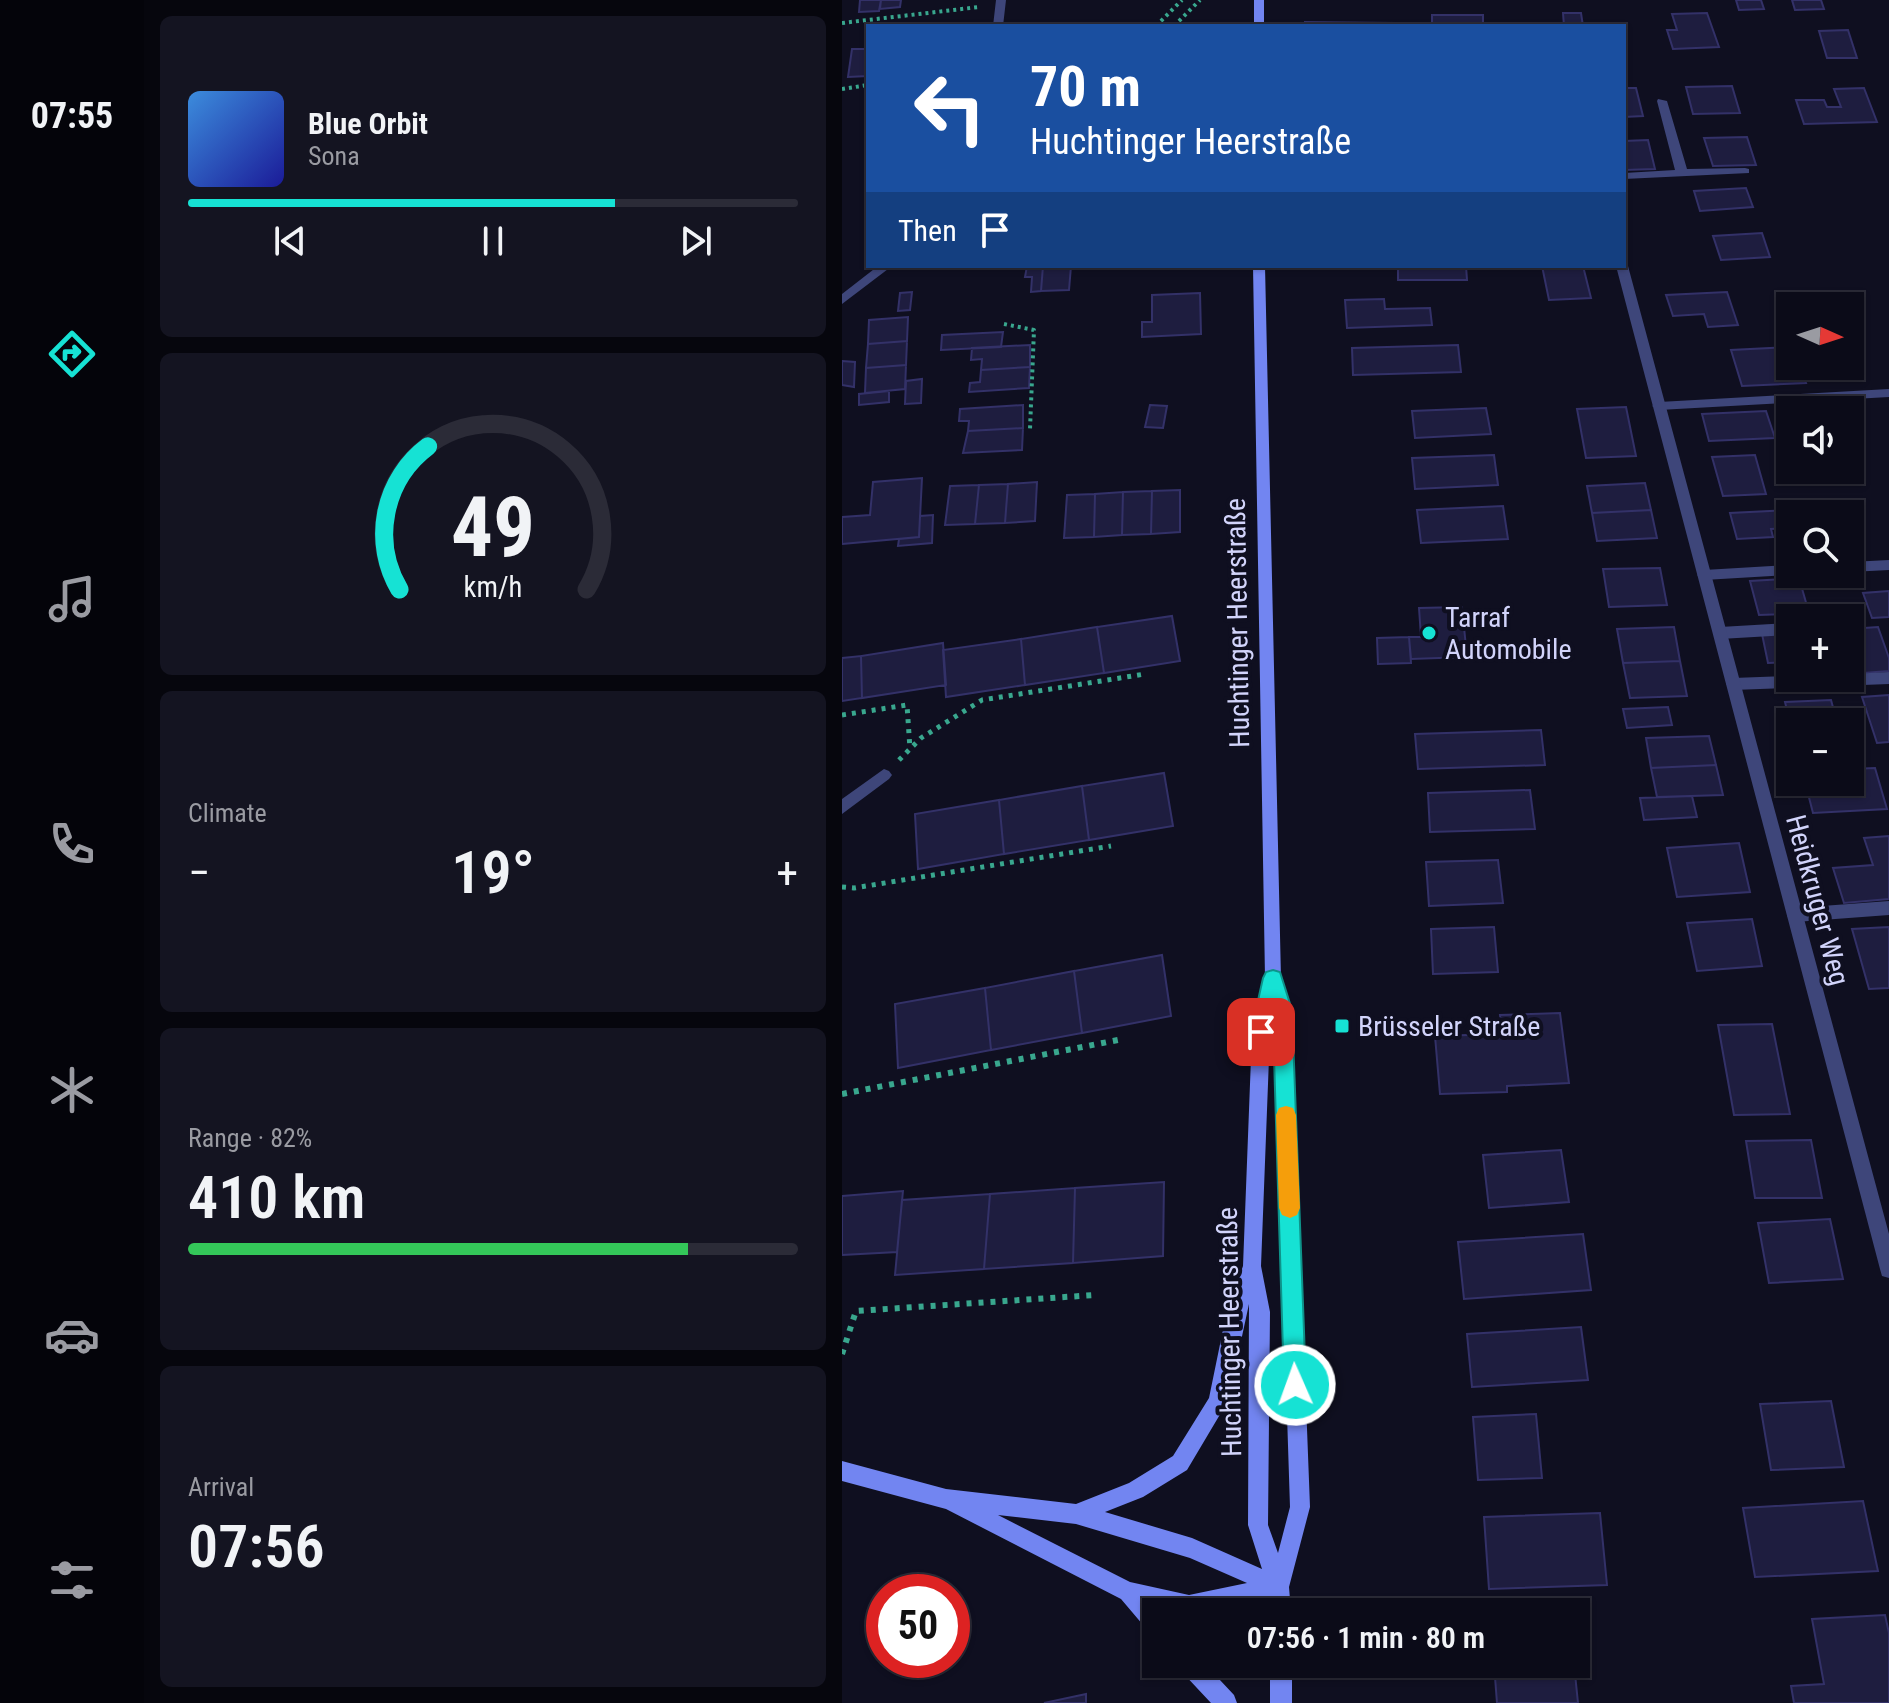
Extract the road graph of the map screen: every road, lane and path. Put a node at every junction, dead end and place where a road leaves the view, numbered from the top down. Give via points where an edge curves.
1 (1182, 0) edge
2 (1200, 0) edge
3 (1259, 0) edge
4 (1000, 2) edge
5 (842, 23) edge
6 (998, 24) edge
7 (1158, 24) edge
8 (1176, 24) edge
9 (1259, 24) edge
10 (866, 85) edge
11 (842, 89) edge
12 (1662, 101) dead end
13 (1745, 171) dead end
14 (1682, 173) junction
15 (1626, 176) edge
16 (883, 268) edge
17 (1259, 268) edge
18 (1623, 268) edge
19 (842, 300) edge
20 (1004, 324) dead end
21 (1889, 393) edge
22 (1659, 406) junction
23 (1030, 429) dead end
24 (1889, 565) edge
25 (1864, 566) edge
26 (1776, 571) edge
27 (1704, 575) junction
28 (1776, 630) edge
29 (1720, 633) junction
30 (1145, 674) dead end
31 (1889, 678) edge
32 (1733, 684) junction
33 (842, 715) edge
34 (910, 749) junction
35 (884, 775) joint
36 (842, 808) edge
37 (1111, 846) dead end
38 (842, 887) edge
39 (1889, 908) edge
40 (1795, 915) junction
41 (1273, 978) junction
42 (1118, 1040) dead end
43 (842, 1094) edge
44 (1252, 1266) junction
45 (1889, 1269) edge
46 (1095, 1295) dead end
47 (842, 1354) edge
48 (842, 1471) edge
49 (946, 1499) junction
50 (1076, 1514) junction
51 (1279, 1587) junction
52 (1128, 1592) junction
53 (1279, 1598) edge
54 (1142, 1608) edge
55 (1203, 1678) edge
56 (1281, 1678) edge
57 (1226, 1703) edge
58 (1281, 1703) edge

1 - 7 path
2 - 8 path
3 - 9 main road
4 - 5 path
4 - 6 street
10 - 11 path
12 - 14 street
13 - 14 street
14 - 15 street
16 - 19 street
17 - 41 main road, Huchtinger Heerstraße
18 - 22 street, Heidkruger Weg
20 - 23 path via 1034,330
21 - 22 street
22 - 27 street, Heidkruger Weg
24 - 25 street
26 - 27 street
27 - 29 street, Heidkruger Weg
28 - 29 street
29 - 32 street, Heidkruger Weg
30 - 34 path via 982,700
31 - 32 street
32 - 40 street, Heidkruger Weg
33 - 34 path via 907,705
34 - 35 path
35 - 36 street
37 - 38 path
39 - 40 street
40 - 45 street, Heidkruger Weg
41 - 44 main road, Huchtinger Heerstraße via 1261,1032
41 - 51 main road, Huchtinger Heerstraße via 1282,1010 1300,1507
42 - 43 path
44 - 50 main road via 1218,1401 1180,1463 1136,1490
44 - 51 main road, Huchtinger Heerstraße via 1260,1312 1258,1525
46 - 47 path via 856,1311
48 - 49 main road
49 - 50 main road
49 - 52 main road
50 - 51 main road via 1192,1548
51 - 52 main road via 1189,1606
51 - 53 main road, Huchtinger Heerstraße
52 - 54 main road
55 - 57 main road
56 - 58 main road

